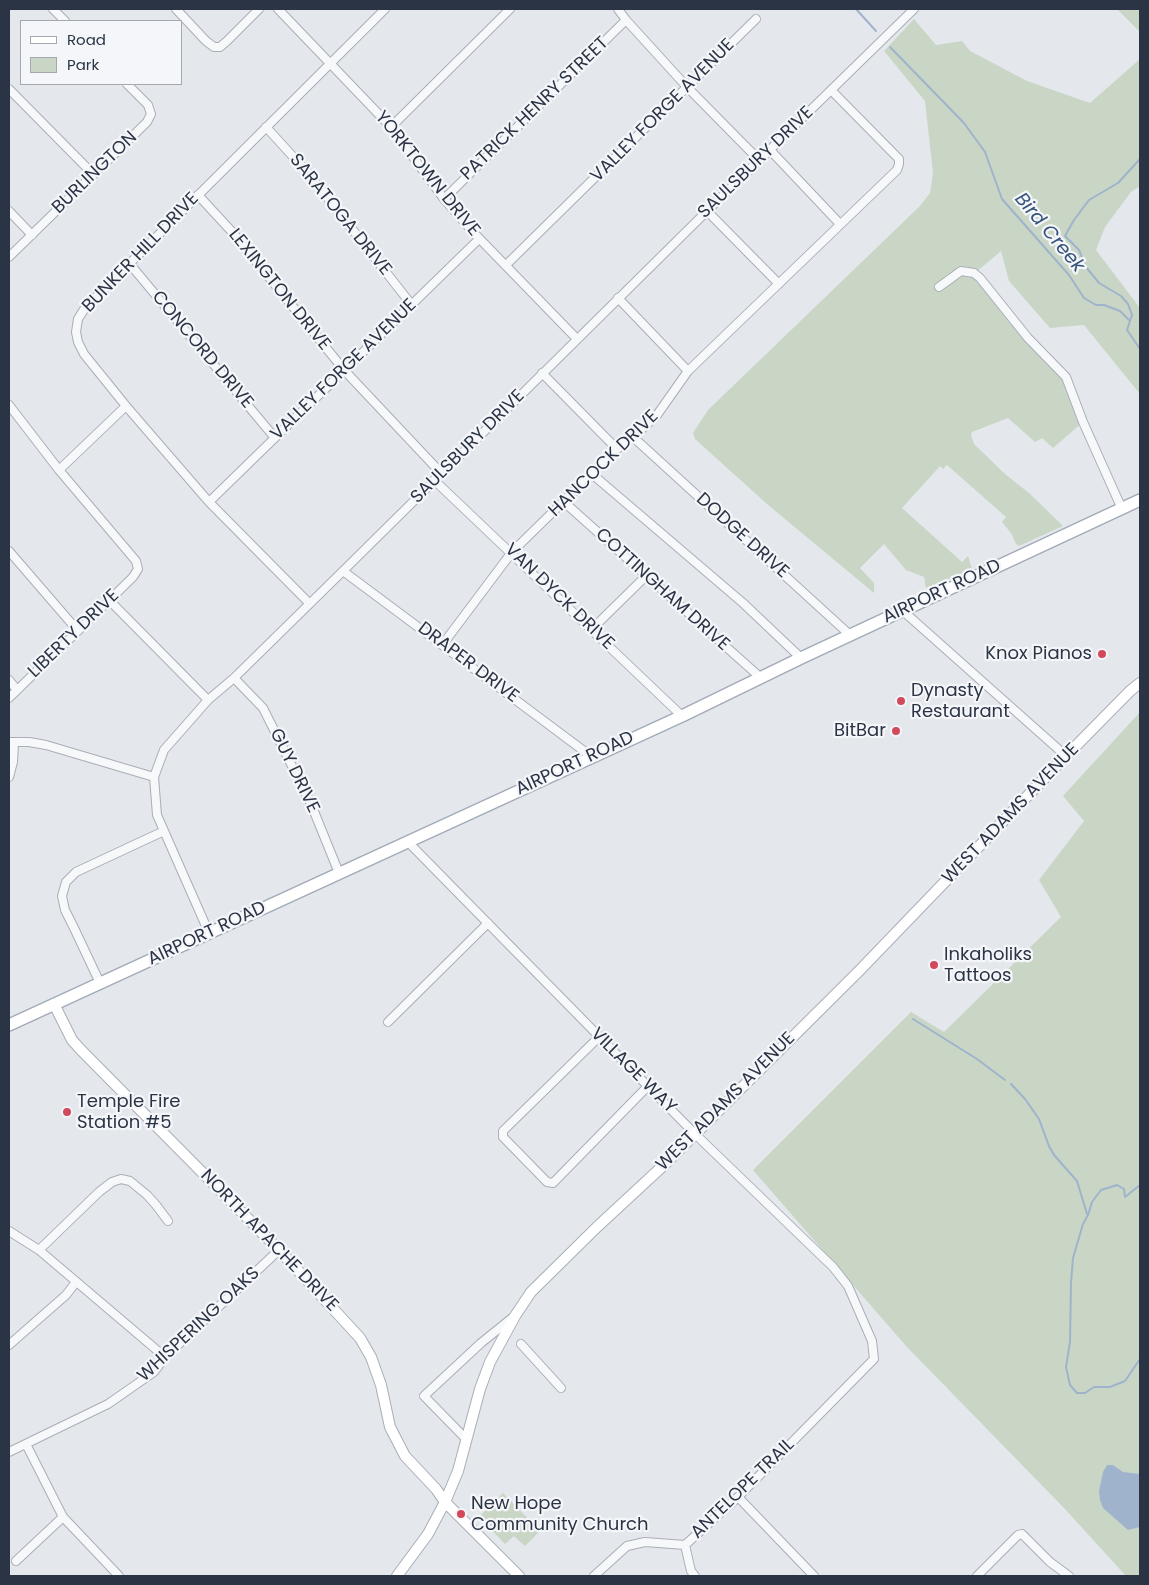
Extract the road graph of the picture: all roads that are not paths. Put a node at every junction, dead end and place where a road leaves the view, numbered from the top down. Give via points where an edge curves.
1 (53, 9) edge
2 (176, 9) edge
3 (259, 9) edge
4 (278, 9) edge
5 (385, 9) edge
6 (510, 9) edge
7 (618, 9) edge
8 (914, 9) edge
9 (756, 19) dead end
10 (64, 20) edge
11 (626, 20) junction
12 (330, 63) junction
13 (128, 85) edge
14 (687, 87) junction
15 (9, 88) edge
16 (831, 90) junction
17 (391, 127) junction
18 (266, 128) junction
19 (770, 150) junction
20 (759, 160) junction
21 (92, 174) junction
22 (198, 195) junction
23 (444, 199) junction
24 (9, 211) edge
25 (707, 211) junction
26 (840, 224) junction
27 (32, 235) junction
28 (480, 239) junction
29 (9, 257) edge
30 (129, 263) junction
31 (506, 265) junction
32 (779, 284) junction
33 (939, 287) dead end
34 (618, 298) junction
35 (411, 304) junction
36 (577, 339) junction
37 (344, 370) junction
38 (688, 372) junction
39 (542, 373) junction
40 (9, 406) edge
41 (126, 406) junction
42 (633, 437) junction
43 (275, 438) junction
44 (618, 449) junction
45 (59, 470) junction
46 (441, 473) junction
47 (592, 474) junction
48 (434, 480) junction
49 (1140, 500) edge
50 (209, 502) junction
51 (564, 502) junction
52 (1122, 509) junction
53 (9, 551) edge
54 (512, 552) junction
55 (343, 570) junction
56 (646, 576) junction
57 (109, 600) junction
58 (309, 603) junction
59 (903, 610) junction
60 (592, 629) junction
61 (78, 631) junction
62 (850, 635) junction
63 (443, 644) junction
64 (801, 658) junction
65 (234, 678) junction
66 (761, 678) junction
67 (9, 680) edge
68 (1140, 683) edge
69 (17, 690) junction
70 (9, 698) edge
71 (208, 700) junction
72 (682, 716) junction
73 (11, 742) edge
74 (1066, 756) junction
75 (592, 757) junction
76 (9, 777) edge
77 (154, 777) junction
78 (164, 831) junction
79 (408, 842) junction
80 (339, 873) junction
81 (488, 923) junction
82 (209, 933) junction
83 (100, 983) junction
84 (54, 1004) junction
85 (388, 1022) dead end
86 (9, 1025) edge
87 (599, 1037) junction
88 (648, 1086) junction
89 (694, 1133) junction
90 (168, 1222) dead end
91 (9, 1231) edge
92 (39, 1250) junction
93 (279, 1250) junction
94 (76, 1282) junction
95 (515, 1316) junction
96 (521, 1344) dead end
97 (9, 1345) edge
98 (165, 1357) junction
99 (874, 1359) joint
100 (561, 1388) dead end
101 (467, 1440) junction
102 (26, 1444) junction
103 (9, 1452) edge
104 (738, 1497) junction
105 (445, 1502) junction
106 (63, 1517) junction
107 (685, 1545) junction
108 (16, 1560) dead end
109 (119, 1576) edge
110 (397, 1576) edge
111 (520, 1576) edge
112 (594, 1576) edge
113 (695, 1576) edge
114 (814, 1576) edge
115 (977, 1576) edge
116 (1069, 1576) edge

1 - 10 street
2 - 3 street via 214,47 228,41
4 - 12 street, YORKTOWN DRIVE
5 - 12 street, BUNKER HILL DRIVE
6 - 17 street
7 - 11 street
8 - 16 street, SAULSBURY DRIVE
9 - 14 street, VALLEY FORGE AVENUE
11 - 14 street
11 - 23 street, PATRICK HENRY STREET
12 - 17 street, YORKTOWN DRIVE
12 - 18 street, BUNKER HILL DRIVE
13 - 21 street, BURLINGTON via 148,106 151,114 147,122
14 - 20 street
14 - 31 street, VALLEY FORGE AVENUE
15 - 21 street
16 - 19 street, SAULSBURY DRIVE
16 - 26 street, HANCOCK DRIVE via 900,159 896,170
17 - 23 street, YORKTOWN DRIVE
18 - 22 street, BUNKER HILL DRIVE
18 - 35 street, SARATOGA DRIVE via 308,173
19 - 20 street, SAULSBURY DRIVE
19 - 26 street
20 - 25 street, SAULSBURY DRIVE
21 - 27 street, BURLINGTON
22 - 30 street, BUNKER HILL DRIVE
22 - 37 street, LEXINGTON DRIVE via 234,234
23 - 28 street, YORKTOWN DRIVE
24 - 27 street
25 - 32 street
25 - 34 street, SAULSBURY DRIVE
26 - 32 street, HANCOCK DRIVE
27 - 29 street, BURLINGTON
28 - 31 street, YORKTOWN DRIVE
28 - 35 street, VALLEY FORGE AVENUE
30 - 41 street, BUNKER HILL DRIVE via 85,308 78,319 76,332 84,354
30 - 43 street, CONCORD DRIVE
31 - 36 street, YORKTOWN DRIVE
32 - 38 street, HANCOCK DRIVE
33 - 52 street via 961,272 974,273 1028,338 1066,377
34 - 36 street, SAULSBURY DRIVE
34 - 38 street
35 - 37 street, VALLEY FORGE AVENUE
36 - 39 street, SAULSBURY DRIVE
37 - 43 street, VALLEY FORGE AVENUE
37 - 46 street, LEXINGTON DRIVE
38 - 42 street, HANCOCK DRIVE via 657,415
39 - 44 street
39 - 46 street, SAULSBURY DRIVE
40 - 45 street
41 - 45 street
41 - 50 street, BUNKER HILL DRIVE
42 - 44 street, HANCOCK DRIVE
42 - 62 street, DODGE DRIVE
43 - 50 street, VALLEY FORGE AVENUE
44 - 47 street, HANCOCK DRIVE
45 - 57 street, LIBERTY DRIVE via 136,561 138,568 133,577
46 - 48 street, SAULSBURY DRIVE
47 - 51 street, HANCOCK DRIVE
47 - 64 street
48 - 54 street, VAN DYCK DRIVE
48 - 55 street, SAULSBURY DRIVE
49 - 52 main road, AIRPORT ROAD
50 - 58 street, BUNKER HILL DRIVE
51 - 54 street, HANCOCK DRIVE
51 - 56 street, COTTINGHAM DRIVE
52 - 59 main road, AIRPORT ROAD
53 - 61 street
54 - 60 street, VAN DYCK DRIVE
54 - 63 street, HANCOCK DRIVE
55 - 58 street, SAULSBURY DRIVE
55 - 63 street, DRAPER DRIVE
56 - 60 street
56 - 66 street, COTTINGHAM DRIVE
57 - 61 street, LIBERTY DRIVE
57 - 71 street
58 - 65 street, SAULSBURY DRIVE
59 - 62 main road, AIRPORT ROAD
59 - 74 street
60 - 72 street, VAN DYCK DRIVE
61 - 69 street, LIBERTY DRIVE
62 - 64 main road, AIRPORT ROAD
63 - 75 street, DRAPER DRIVE
64 - 66 main road, AIRPORT ROAD
65 - 71 street, SAULSBURY DRIVE
65 - 80 street, GUY DRIVE via 263,708 311,804
66 - 72 main road, AIRPORT ROAD
67 - 69 street
68 - 74 main road, WEST ADAMS AVENUE
69 - 70 street, LIBERTY DRIVE
71 - 77 street, SAULSBURY DRIVE via 164,750
72 - 75 main road, AIRPORT ROAD
73 - 76 street via 13,762
73 - 77 street via 46,745
74 - 89 main road, WEST ADAMS AVENUE via 860,970
75 - 79 main road, AIRPORT ROAD
77 - 78 street, SAULSBURY DRIVE via 157,815
78 - 82 street, SAULSBURY DRIVE
78 - 83 street via 76,872 66,882 62,896 64,910
79 - 80 main road, AIRPORT ROAD
79 - 81 street, VILLAGE WAY
80 - 82 main road, AIRPORT ROAD
81 - 85 street
81 - 87 street, VILLAGE WAY
82 - 83 main road, AIRPORT ROAD
83 - 84 main road, AIRPORT ROAD
84 - 86 main road, AIRPORT ROAD
84 - 93 main road, NORTH APACHE DRIVE via 80,1049
87 - 88 street, VILLAGE WAY
87 - 88 street via 504,1131 503,1137 547,1182 553,1183
88 - 89 street, VILLAGE WAY
89 - 95 main road, WEST ADAMS AVENUE via 532,1292
89 - 99 street, VILLAGE WAY via 838,1273 848,1286 872,1341
90 - 92 street via 147,1195 130,1181 121,1180 112,1182 99,1192
91 - 92 street
92 - 94 street
93 - 98 street, WHISPERING OAKS
93 - 105 main road, NORTH APACHE DRIVE via 360,1338 381,1385 390,1427 405,1456
94 - 97 street via 66,1295
94 - 98 street
95 - 101 main road, WEST ADAMS AVENUE via 490,1362
95 - 101 street via 424,1396
96 - 100 street
98 - 102 street, WHISPERING OAKS via 154,1372 108,1404
99 - 104 street, ANTELOPE TRAIL
101 - 105 main road, WEST ADAMS AVENUE
102 - 103 street, WHISPERING OAKS
102 - 106 street
104 - 107 street, ANTELOPE TRAIL
104 - 114 street
105 - 110 main road, WEST ADAMS AVENUE via 428,1534
105 - 111 main road, NORTH APACHE DRIVE
106 - 108 street
106 - 109 street
107 - 112 street, ANTELOPE TRAIL via 645,1542 627,1546
107 - 113 street
115 - 116 street via 1022,1534

